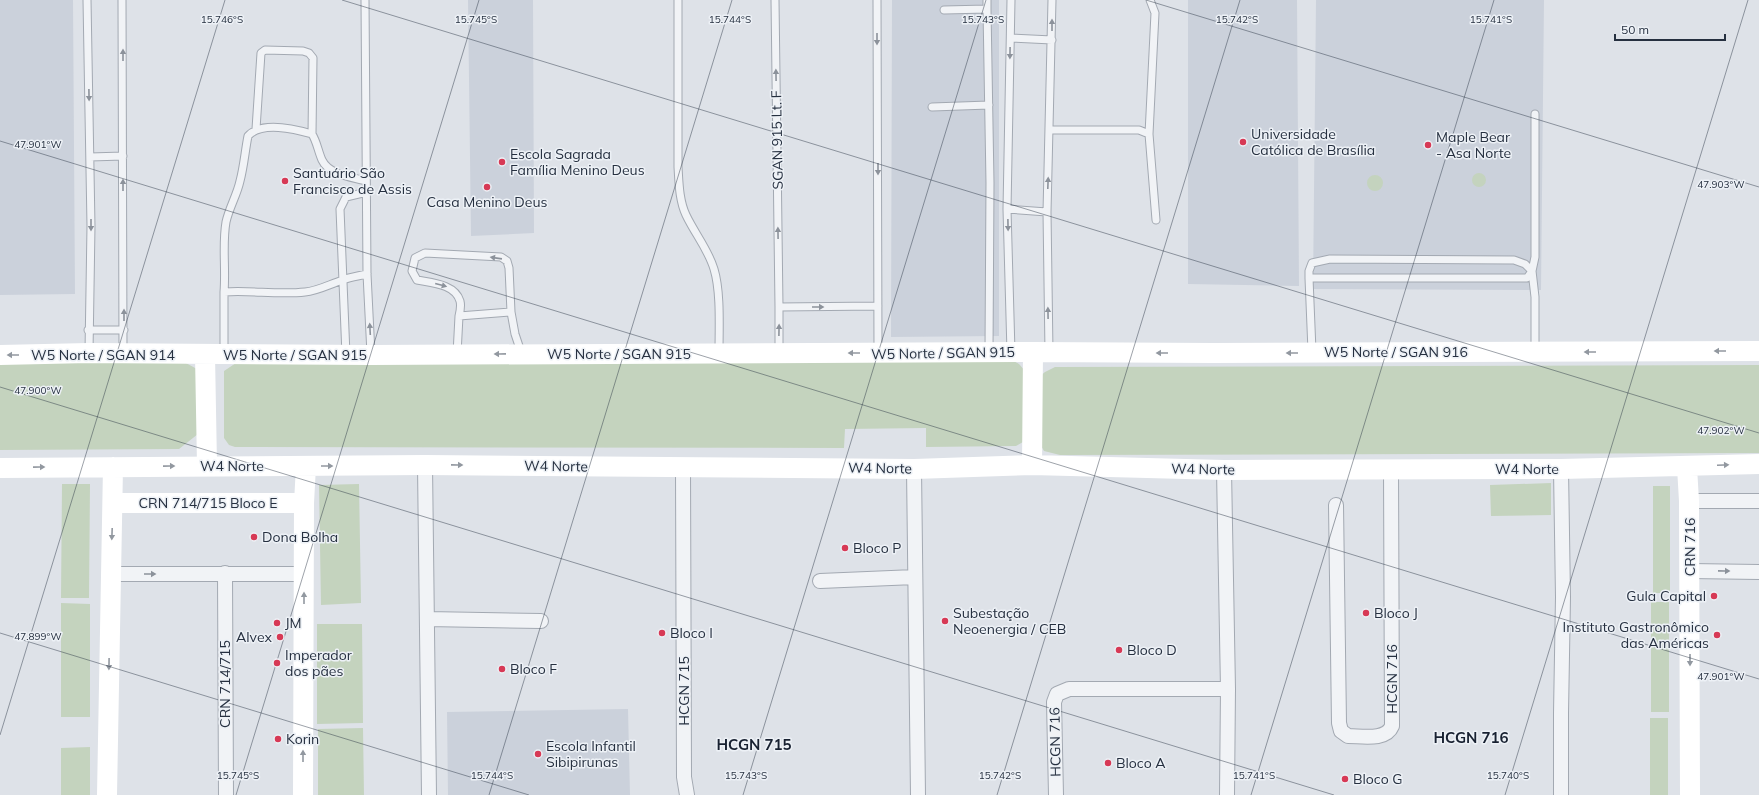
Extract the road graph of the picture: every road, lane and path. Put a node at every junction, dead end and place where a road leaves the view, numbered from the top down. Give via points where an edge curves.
1 (87, 0) edge
2 (122, 0) edge
3 (365, 0) edge
4 (678, 0) edge
5 (775, 0) edge
6 (877, 0) edge
7 (987, 0) edge
8 (1011, 0) edge
9 (1052, 0) edge
10 (1150, 0) edge
11 (987, 9) junction
12 (944, 10) dead end
13 (1011, 38) junction
14 (1052, 40) junction
15 (989, 105) junction
16 (932, 107) dead end
17 (1535, 114) dead end
18 (256, 129) junction
19 (1049, 130) junction
20 (312, 134) junction
21 (1149, 134) junction
22 (123, 156) junction
23 (90, 157) junction
24 (366, 181) junction
25 (367, 192) junction
26 (1007, 209) junction
27 (1047, 212) junction
28 (1156, 220) dead end
29 (1532, 271) junction
30 (367, 274) junction
31 (1309, 278) junction
32 (343, 280) junction
33 (224, 292) junction
34 (878, 306) junction
35 (779, 307) junction
36 (511, 312) junction
37 (459, 316) junction
38 (88, 330) junction
39 (124, 330) junction
40 (1759, 351) edge
41 (989, 352) junction
42 (1011, 352) junction
43 (1041, 352) junction
44 (1535, 352) junction
45 (89, 353) junction
46 (878, 353) junction
47 (1312, 353) junction
48 (123, 354) junction
49 (522, 354) junction
50 (720, 354) junction
51 (778, 354) junction
52 (215, 355) junction
53 (346, 355) junction
54 (371, 355) junction
55 (457, 355) junction
56 (0, 356) edge
57 (1759, 464) edge
58 (207, 465) junction
59 (425, 465) junction
60 (1032, 465) junction
61 (306, 466) junction
62 (113, 467) junction
63 (683, 467) junction
64 (1687, 467) junction
65 (0, 468) edge
66 (914, 469) junction
67 (1391, 469) junction
68 (1561, 469) junction
69 (1224, 470) junction
70 (1689, 501) junction
71 (1759, 501) edge
72 (113, 503) junction
73 (304, 503) junction
74 (1336, 505) dead end
75 (1690, 571) junction
76 (1759, 572) edge
77 (111, 574) junction
78 (224, 574) junction
79 (304, 574) junction
80 (915, 577) junction
81 (820, 580) dead end
82 (427, 619) junction
83 (541, 621) dead end
84 (1228, 689) junction
85 (107, 795) edge
86 (226, 795) edge
87 (303, 795) edge
88 (429, 795) edge
89 (687, 795) edge
90 (918, 795) edge
91 (1056, 795) edge
92 (1227, 795) edge
93 (1561, 795) edge
94 (1690, 795) edge

1 -> 23 lane
22 -> 2 lane
3 - 24 lane
4 - 50 lane via 680,194 685,214 708,252 715,271
35 -> 5 lane, SGAN 915 Lt. F
6 -> 34 lane
7 - 11 lane
8 - 13 lane
14 -> 9 lane
10 - 21 lane via 1155,13
11 - 12 lane
11 - 15 lane
13 - 14 lane
13 -> 26 lane
14 - 19 lane
15 - 16 lane
15 - 41 lane
17 - 29 lane via 1536,242
18 - 20 lane via 280,128
18 - 20 lane via 261,52 303,51 313,58
18 - 33 lane via 248,136 240,181 227,220 224,240
19 - 21 lane via 1139,130
27 -> 19 lane
20 - 24 lane via 321,159 328,168
21 - 28 lane
22 - 23 lane
39 -> 22 lane
23 -> 38 lane
24 - 25 lane
25 - 30 lane
25 - 32 lane via 346,197 340,209
26 - 27 lane
26 -> 42 lane
43 -> 27 lane
29 - 31 lane via 1527,278
29 - 31 lane via 1525,264 1514,260 1330,260 1312,263
29 - 44 lane
30 - 32 lane
54 -> 30 lane
31 - 47 lane
32 - 33 lane via 305,292
32 - 53 lane
33 - 52 lane
35 -> 34 lane
34 - 46 lane
51 -> 35 lane, SGAN 915 Lt. F
36 - 37 lane
36 -> 37 lane via 509,268 507,261 501,257 425,253 415,258 412,271 417,280 447,286 456,292 461,302
36 - 49 lane
37 - 55 lane
38 - 39 lane
38 - 45 lane
39 - 48 lane
40 -> 44 main road, W5 Norte / SGAN 916
41 - 42 main road, W5 Norte / SGAN 915
41 - 46 main road, W5 Norte / SGAN 915
42 - 43 main road, W5 Norte / SGAN 915
47 -> 43 main road, W5 Norte / SGAN 916
43 - 60 main road
44 - 47 main road, W5 Norte / SGAN 916
45 - 48 main road, W5 Norte / SGAN 914
45 -> 56 main road, W5 Norte / SGAN 914
46 -> 51 main road, W5 Norte / SGAN 915
48 - 52 main road, W5 Norte / SGAN 914
49 - 50 main road, W5 Norte / SGAN 915
49 -> 55 main road, W5 Norte / SGAN 915
50 - 51 main road, W5 Norte / SGAN 915
52 - 53 main road, W5 Norte / SGAN 915
52 - 58 main road
53 - 54 main road, W5 Norte / SGAN 915
54 - 55 main road, W5 Norte / SGAN 915
64 -> 57 main road, W4 Norte
58 - 61 main road, W4 Norte
62 -> 58 main road, W4 Norte
61 -> 59 main road, W4 Norte
59 -> 63 main road, W4 Norte
59 - 82 street
60 - 66 main road, W4 Norte
60 - 69 main road, W4 Norte
61 - 73 main road
65 -> 62 main road, W4 Norte
62 - 72 main road
63 - 66 main road, W4 Norte
63 - 89 street, HCGN 715 via 684,777
64 - 68 main road, W4 Norte
64 - 70 main road, CRN 716
66 - 80 street
67 - 68 main road, W4 Norte
67 - 69 main road, W4 Norte
67 - 74 street, HCGN 716 via 1392,726 1384,735 1348,736 1342,731 1339,723
68 - 93 street
69 - 84 street
70 - 71 street
70 - 75 main road, CRN 716
72 - 73 main road, CRN 714/715 Bloco E
72 -> 77 main road
73 - 79 main road
75 -> 76 street
75 -> 94 main road, CRN 716
77 -> 78 street
77 -> 85 main road
78 - 79 street
78 - 86 street, CRN 714/715
87 -> 79 main road
80 - 81 street
80 - 90 street
82 - 83 street
82 - 88 street
84 - 91 street, HCGN 716 via 1068,689 1057,694 1054,702
84 - 92 street

